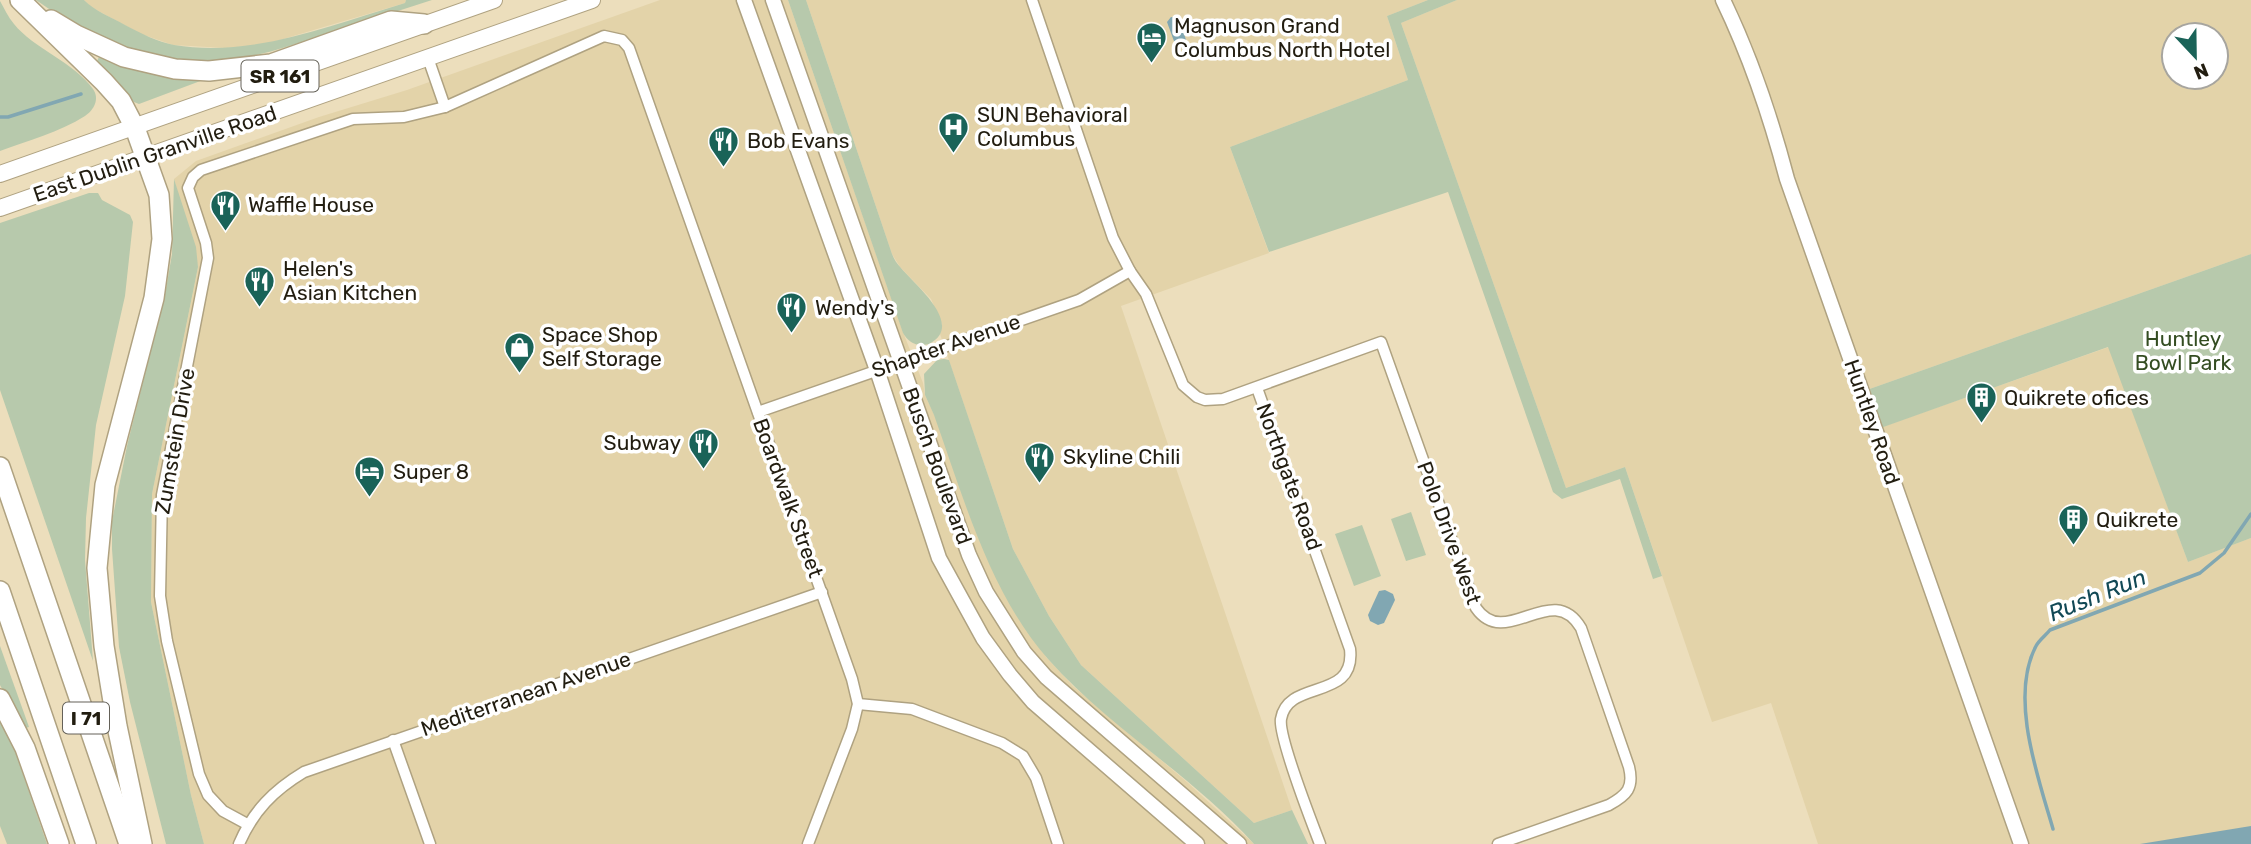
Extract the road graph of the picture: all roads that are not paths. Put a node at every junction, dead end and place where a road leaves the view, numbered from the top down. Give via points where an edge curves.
1 (494, 0) edge
2 (592, 0) edge
3 (744, 0) edge
4 (773, 0) edge
5 (1032, 0) edge
6 (1723, 0) edge
7 (22, 2) edge
8 (424, 24) junction
9 (622, 40) joint
10 (428, 58) junction
11 (445, 107) junction
12 (135, 128) junction
13 (146, 158) junction
14 (0, 174) edge
15 (192, 204) joint
16 (0, 208) edge
17 (1130, 271) junction
18 (899, 362) junction
19 (877, 370) junction
20 (1257, 388) junction
21 (758, 412) junction
22 (0, 467) edge
23 (0, 591) edge
24 (822, 592) junction
25 (0, 699) edge
26 (858, 704) junction
27 (393, 740) junction
28 (247, 824) junction
29 (59, 844) edge
30 (86, 844) edge
31 (129, 844) edge
32 (142, 844) edge
33 (239, 844) edge
34 (430, 844) edge
35 (808, 844) edge
36 (1058, 844) edge
37 (1197, 844) edge
38 (1239, 844) edge
39 (1320, 844) edge
40 (1498, 844) edge
41 (2021, 844) edge

1 - 8 main road, East Dublin Granville Road / SR 161
2 - 10 main road, East Dublin Granville Road / SR 161
3 - 19 main road, Busch Boulevard
4 - 18 main road, Busch Boulevard
5 - 17 street, Northgate Road via 1113,238
6 - 41 main road, Huntley Road
7 - 8 highway via 124,57 175,69 209,71 271,64 391,21
7 - 12 highway via 104,82
8 - 12 main road, East Dublin Granville Road / SR 161
9 - 11 street, East Dublin Granville Road via 604,36
9 - 21 street, Boardwalk Street via 629,48
10 - 11 street
10 - 13 main road, East Dublin Granville Road / SR 161
11 - 15 street, East Dublin Granville Road via 404,117 353,119 201,170 188,188
12 - 13 highway
12 - 14 main road, East Dublin Granville Road / SR 161
13 - 16 main road, East Dublin Granville Road / SR 161
13 - 32 highway via 159,195 162,239 154,298 105,485 97,568 117,726
15 - 28 street, Zumstein Drive via 208,258 162,495 160,596 199,774 208,795 223,811
17 - 18 street, Shapter Avenue via 1079,300
17 - 20 street, Northgate Road via 1146,294 1189,392 1215,400
18 - 19 street, Shapter Avenue
18 - 38 main road, Busch Boulevard via 969,555 986,593 1024,652 1046,677
19 - 21 street, Shapter Avenue
19 - 37 main road, Busch Boulevard via 939,558 983,638 1033,702
20 - 39 street, Northgate Road via 1350,649 1350,664 1343,678 1295,698 1280,721
20 - 40 street, Polo Drive West via 1381,342 1476,608 1497,623 1554,609 1577,622 1632,779 1628,790 1609,805
21 - 24 street, Boardwalk Street
22 - 31 highway, I 71
23 - 30 highway, I 71
24 - 26 street, Boardwalk Street
24 - 27 street, Mediterranean Avenue
25 - 29 highway via 24,748
26 - 35 street
26 - 36 street via 912,709 1002,743 1023,756 1036,778
27 - 28 street, Mediterranean Avenue via 304,772 269,797
27 - 34 street
28 - 33 street, Mediterranean Avenue

